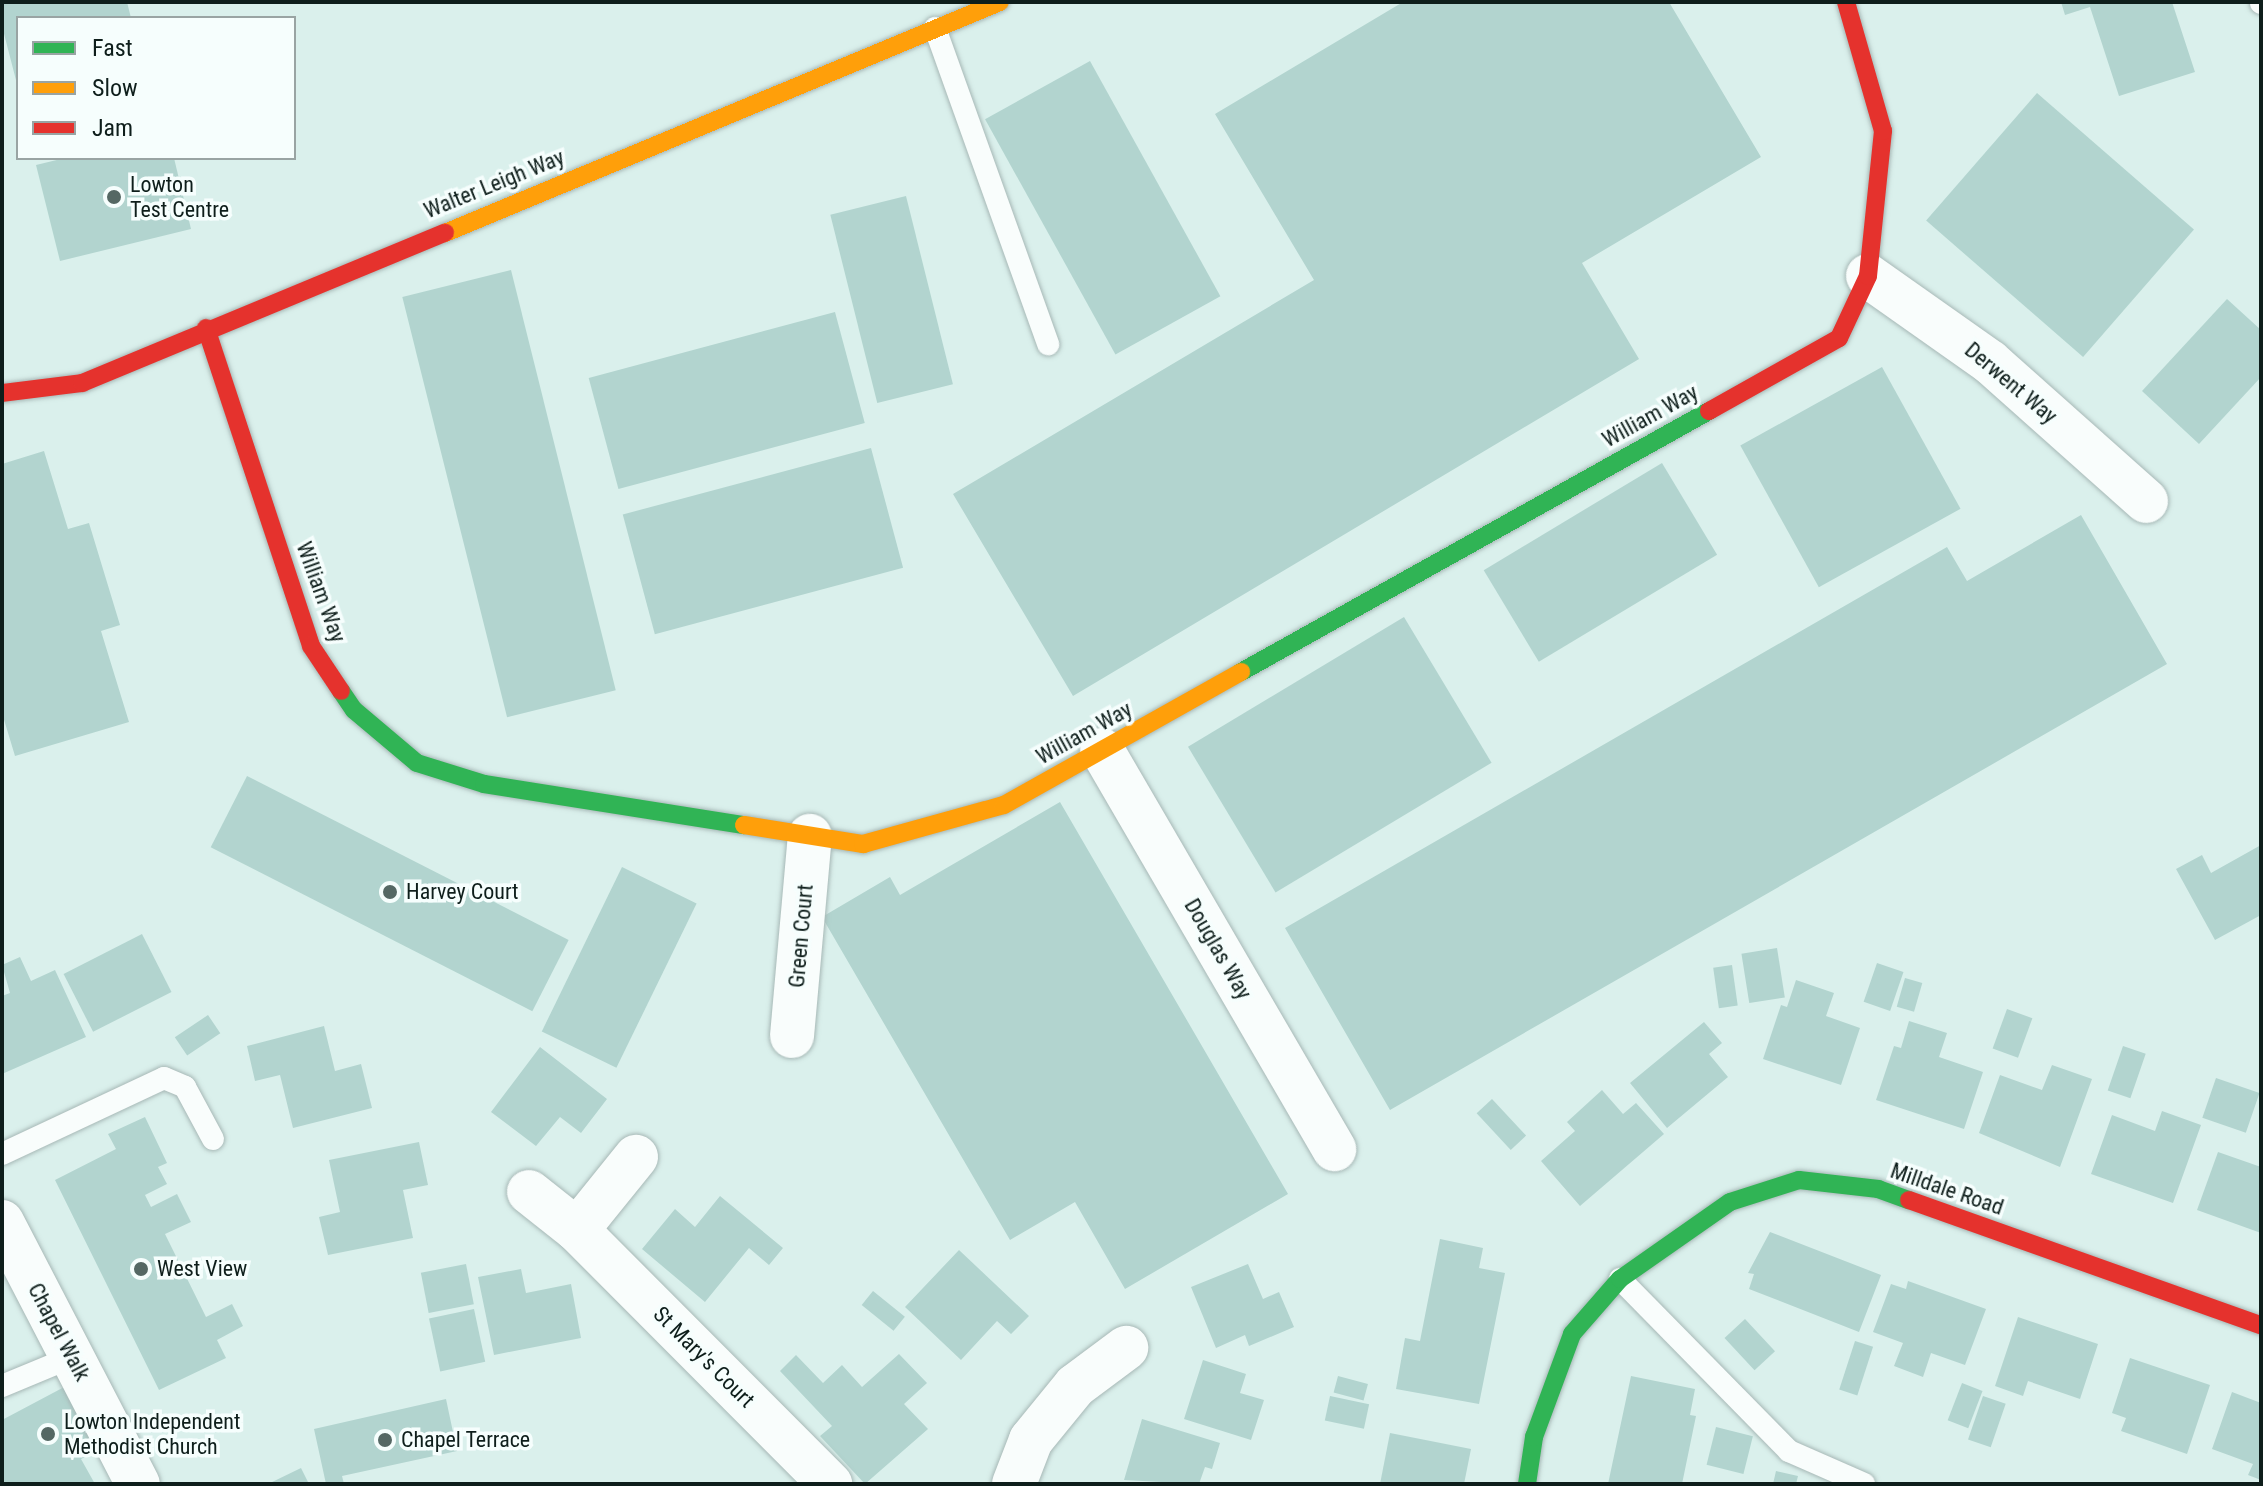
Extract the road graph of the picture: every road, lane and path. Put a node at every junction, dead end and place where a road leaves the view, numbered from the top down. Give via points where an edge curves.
1 (1000, 2) edge
2 (1846, 2) edge
3 (935, 28) junction
4 (1868, 276) junction
5 (206, 328) junction
6 (1048, 344) dead end
7 (5, 386) edge
8 (2146, 501) dead end
9 (1102, 750) junction
10 (810, 836) junction
11 (792, 1036) dead end
12 (213, 1139) dead end
13 (1334, 1149) dead end
14 (2, 1154) edge
15 (636, 1157) dead end
16 (529, 1192) dead end
17 (2, 1222) edge
18 (577, 1230) junction
19 (1620, 1279) junction
20 (2261, 1325) edge
21 (1126, 1348) dead end
22 (72, 1357) junction
23 (2, 1386) edge
24 (138, 1484) edge
25 (830, 1484) edge
26 (1014, 1484) edge
27 (1527, 1484) edge
28 (1864, 1484) edge

1 - 3 street, Walter Leigh Way
2 - 4 street, William Way via 1883,131
3 - 5 street, Walter Leigh Way
3 - 6 lane
4 - 8 street, Derwent Way via 1990,362
4 - 9 street, William Way via 1839,338
5 - 7 street, Walter Leigh Way via 82,383
5 - 10 street, William Way via 311,646 354,710 417,763 484,784
9 - 10 street, William Way via 1004,805 863,844
9 - 13 street, Douglas Way
10 - 11 street, Green Court
12 - 14 lane via 185,1087 164,1078
15 - 18 street
16 - 18 street, St Mary's Court
17 - 22 street, Chapel Walk
18 - 25 street, St Mary's Court
19 - 20 street, Milldale Road via 1730,1202 1799,1180 1878,1189
19 - 27 street, Milldale Road via 1572,1334 1534,1437
19 - 28 lane via 1789,1451
21 - 26 street via 1075,1386 1031,1440
22 - 23 lane
22 - 24 street, Chapel Walk

